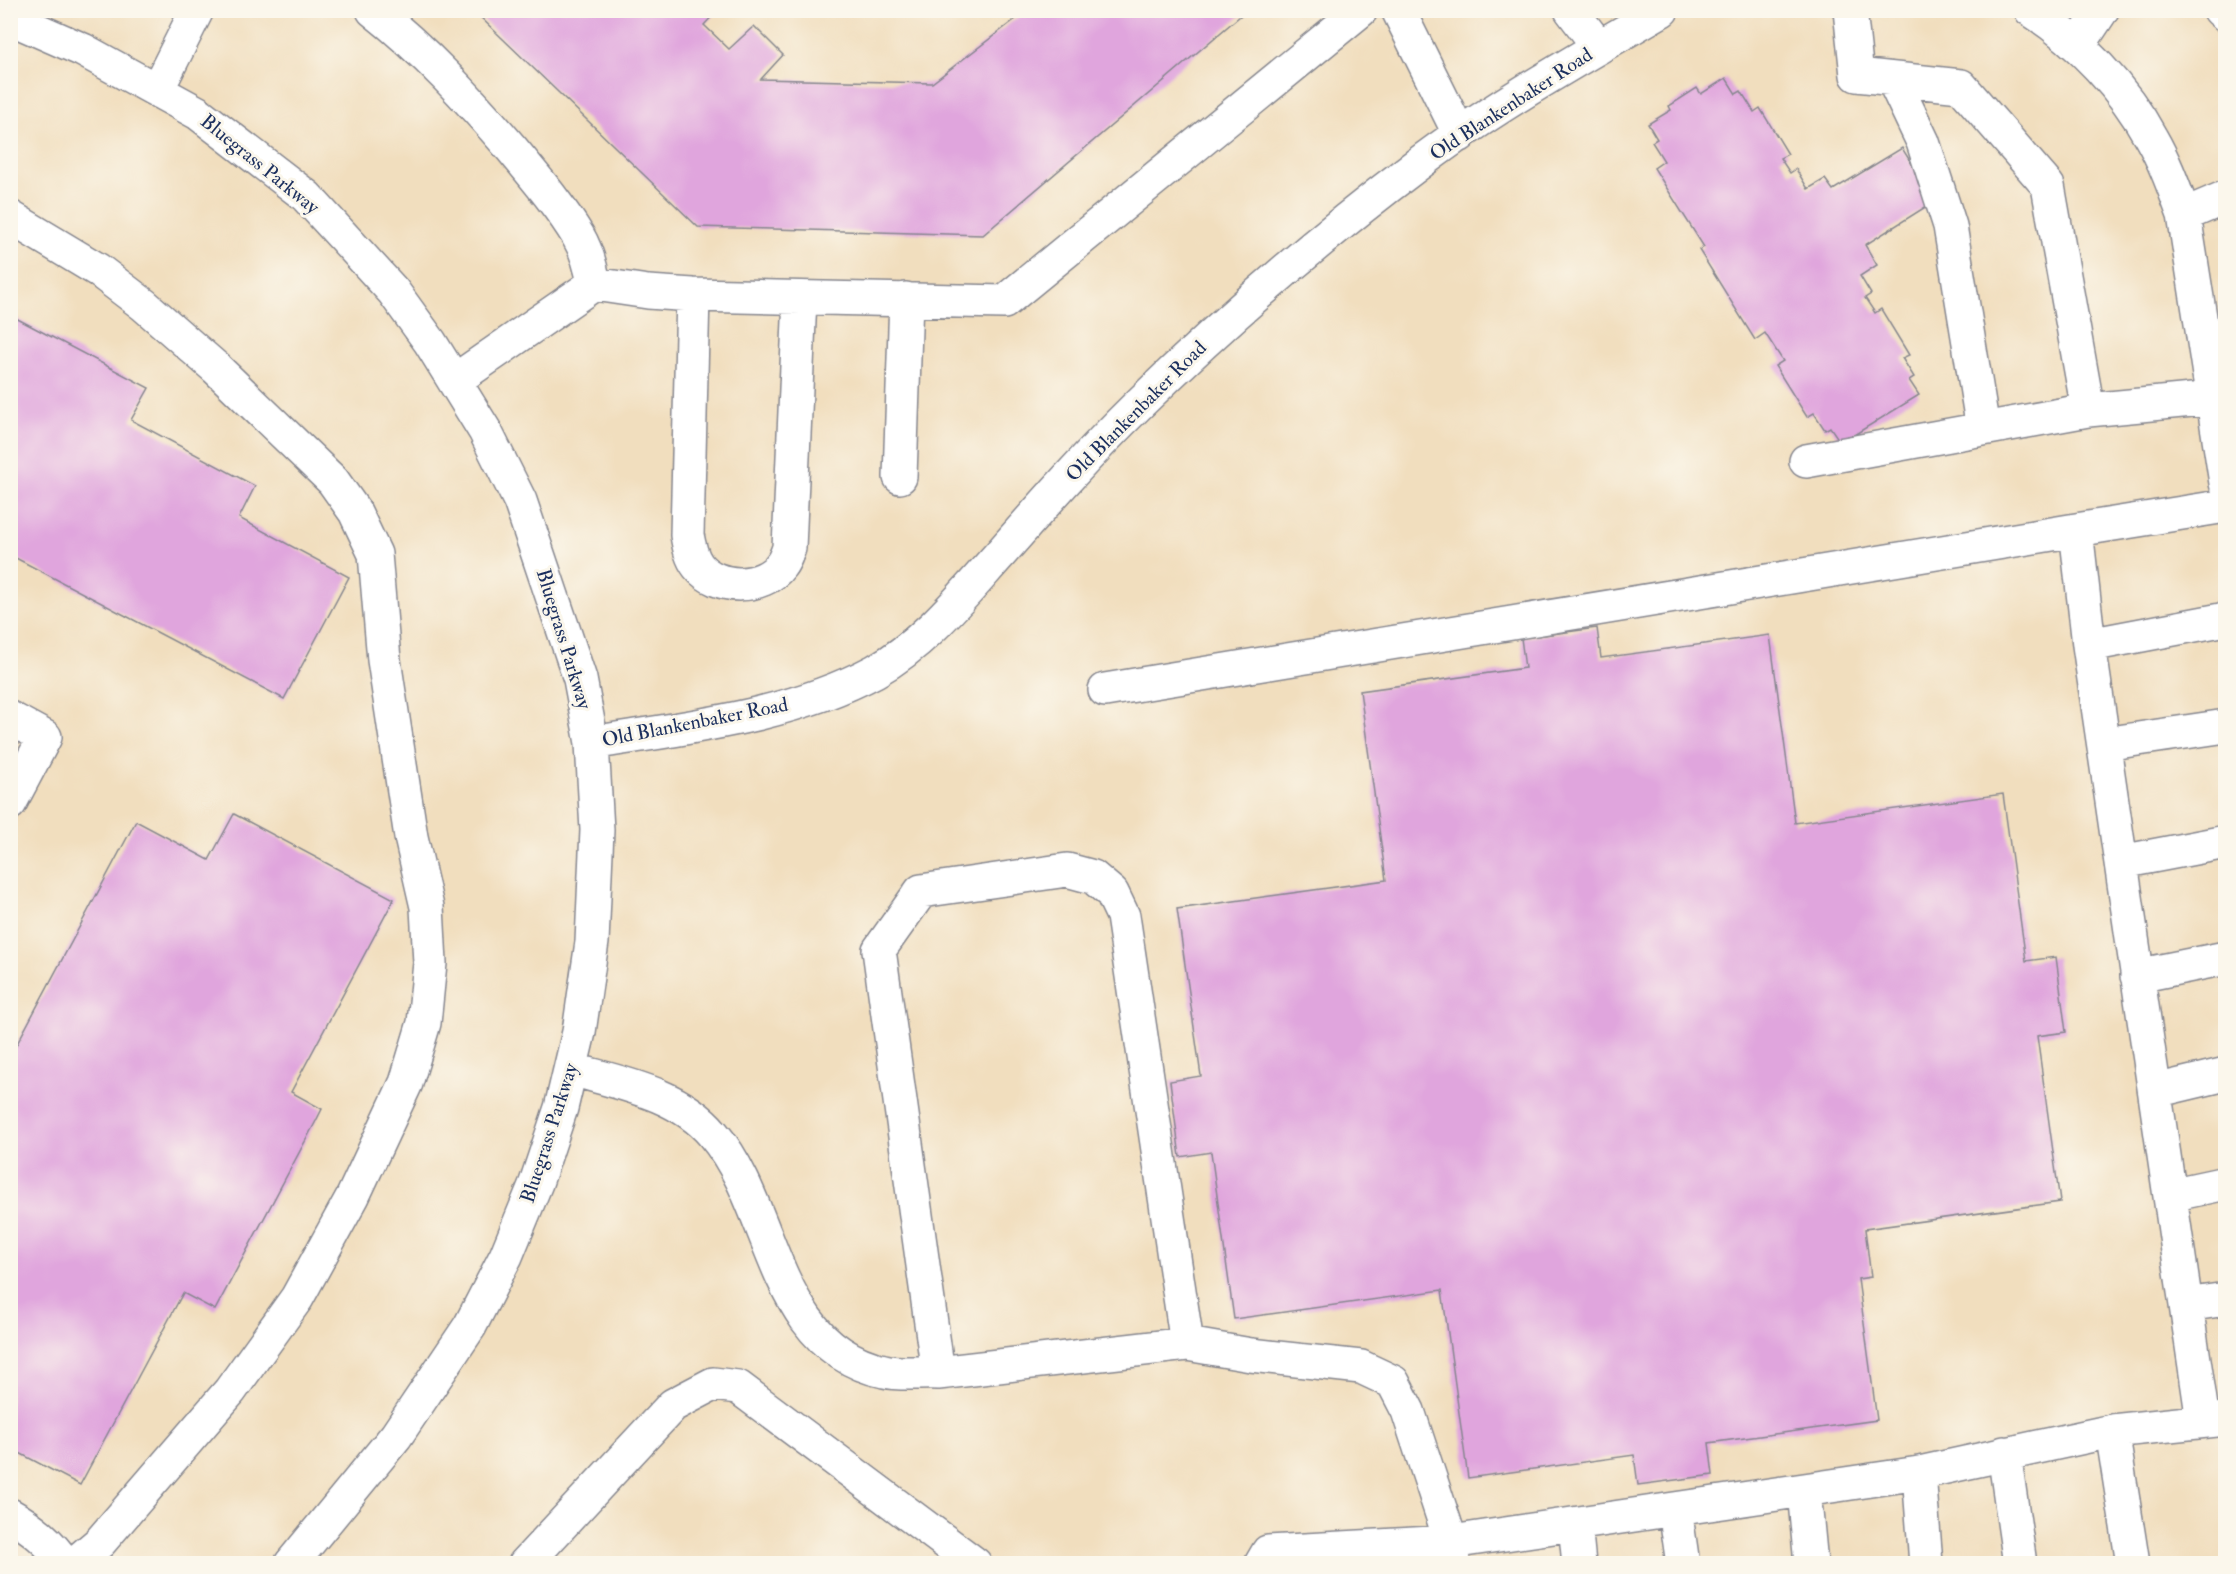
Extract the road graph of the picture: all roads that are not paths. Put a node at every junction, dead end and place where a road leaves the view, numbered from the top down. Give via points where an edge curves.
1 (197, 10) edge
2 (374, 10) edge
3 (1360, 10) edge
4 (1398, 10) edge
5 (1572, 10) edge
6 (1662, 10) edge
7 (1850, 10) edge
8 (2031, 10) edge
9 (2102, 10) edge
10 (2220, 10) edge
11 (2226, 15) edge
12 (10, 18) edge
13 (2078, 46) junction
14 (1599, 47) junction
15 (1893, 79) junction
16 (157, 90) junction
17 (1460, 135) junction
18 (2226, 197) edge
19 (2184, 215) junction
20 (10, 217) edge
21 (594, 284) junction
22 (693, 295) junction
23 (800, 298) junction
24 (906, 299) junction
25 (454, 381) junction
26 (2212, 398) junction
27 (2088, 410) junction
28 (1983, 429) junction
29 (1806, 461) dead end
30 (900, 477) dead end
31 (2226, 483) edge
32 (2226, 506) edge
33 (2076, 530) junction
34 (2226, 619) edge
35 (2089, 645) junction
36 (1105, 690) dead end
37 (10, 718) edge
38 (2226, 726) edge
39 (592, 743) junction
40 (2104, 744) junction
41 (10, 803) edge
42 (2226, 842) edge
43 (2121, 862) junction
44 (2226, 958) edge
45 (2137, 976) junction
46 (571, 1069) junction
47 (2226, 1074) edge
48 (2155, 1091) junction
49 (2226, 1183) edge
50 (2170, 1195) junction
51 (2226, 1299) edge
52 (2186, 1305) junction
53 (1187, 1344) junction
54 (938, 1373) junction
55 (2214, 1420) edge
56 (2112, 1431) junction
57 (2004, 1453) junction
58 (1919, 1473) junction
59 (1803, 1491) junction
60 (1675, 1509) junction
61 (10, 1515) edge
62 (1575, 1524) junction
63 (1452, 1553) edge
64 (1350, 1555) edge
65 (65, 1563) edge
66 (74, 1563) edge
67 (291, 1563) edge
68 (525, 1563) edge
69 (975, 1563) edge
70 (1261, 1563) edge
71 (1579, 1563) edge
72 (1683, 1563) edge
73 (1811, 1563) edge
74 (1926, 1563) edge
75 (2020, 1563) edge
76 (2133, 1563) edge

1 - 16 street
2 - 21 street via 454,84 533,175 579,237
3 - 24 street via 1004,302
4 - 17 street
5 - 14 street
6 - 14 street, Old Blankenbaker Road
7 - 15 street via 1857,75
8 - 13 street
9 - 13 street
10 - 11 street
12 - 16 street, Bluegrass Parkway via 83,50
13 - 19 street via 2113,83 2151,136
14 - 17 street, Old Blankenbaker Road
15 - 27 street via 1961,86 2048,186
15 - 28 street via 1923,142 1950,226
16 - 25 street, Bluegrass Parkway via 198,113 306,196 393,291
17 - 39 street, Old Blankenbaker Road via 1415,166 1254,296 1136,407 914,644 878,669 840,688 784,707
18 - 19 street
19 - 26 street
20 - 66 street via 98,270 144,305 333,481 356,512 375,554 384,660 411,837 427,907 430,963 424,1023 406,1083 353,1196 297,1298 230,1391 100,1542
21 - 22 street
21 - 25 street
22 - 23 street
22 - 23 street via 687,536 698,566 708,575 738,584 766,579 781,566 789,548
23 - 24 street
24 - 30 street
25 - 39 street, Bluegrass Parkway via 485,431 520,501 580,680
26 - 27 street
26 - 31 street
27 - 28 street
28 - 29 street
32 - 33 street
33 - 35 street
33 - 36 street
34 - 35 street
35 - 40 street
37 - 41 street via 45,737
38 - 40 street
39 - 46 street, Bluegrass Parkway via 597,830 592,942
40 - 43 street
42 - 43 street
43 - 45 street
44 - 45 street
45 - 48 street
46 - 54 street via 672,1102 712,1132 737,1167 773,1259 794,1301 817,1334 851,1360 885,1372
46 - 67 street, Bluegrass Parkway via 536,1183 506,1256 470,1326 396,1436
47 - 48 street
48 - 50 street
49 - 50 street
50 - 52 street
51 - 52 street
52 - 55 street
53 - 54 street
53 - 54 street via 1124,916 1112,893 1093,877 1066,870 921,891 879,950
53 - 63 street via 1362,1367 1393,1382 1408,1411
55 - 56 street
56 - 57 street
56 - 76 street
57 - 58 street
57 - 75 street
58 - 59 street
58 - 74 street
59 - 60 street
59 - 73 street
60 - 62 street
60 - 72 street
61 - 65 street via 51,1544
62 - 63 street
62 - 71 street
63 - 64 street
64 - 70 street via 1268,1552
68 - 69 street via 673,1404 713,1384 738,1387

